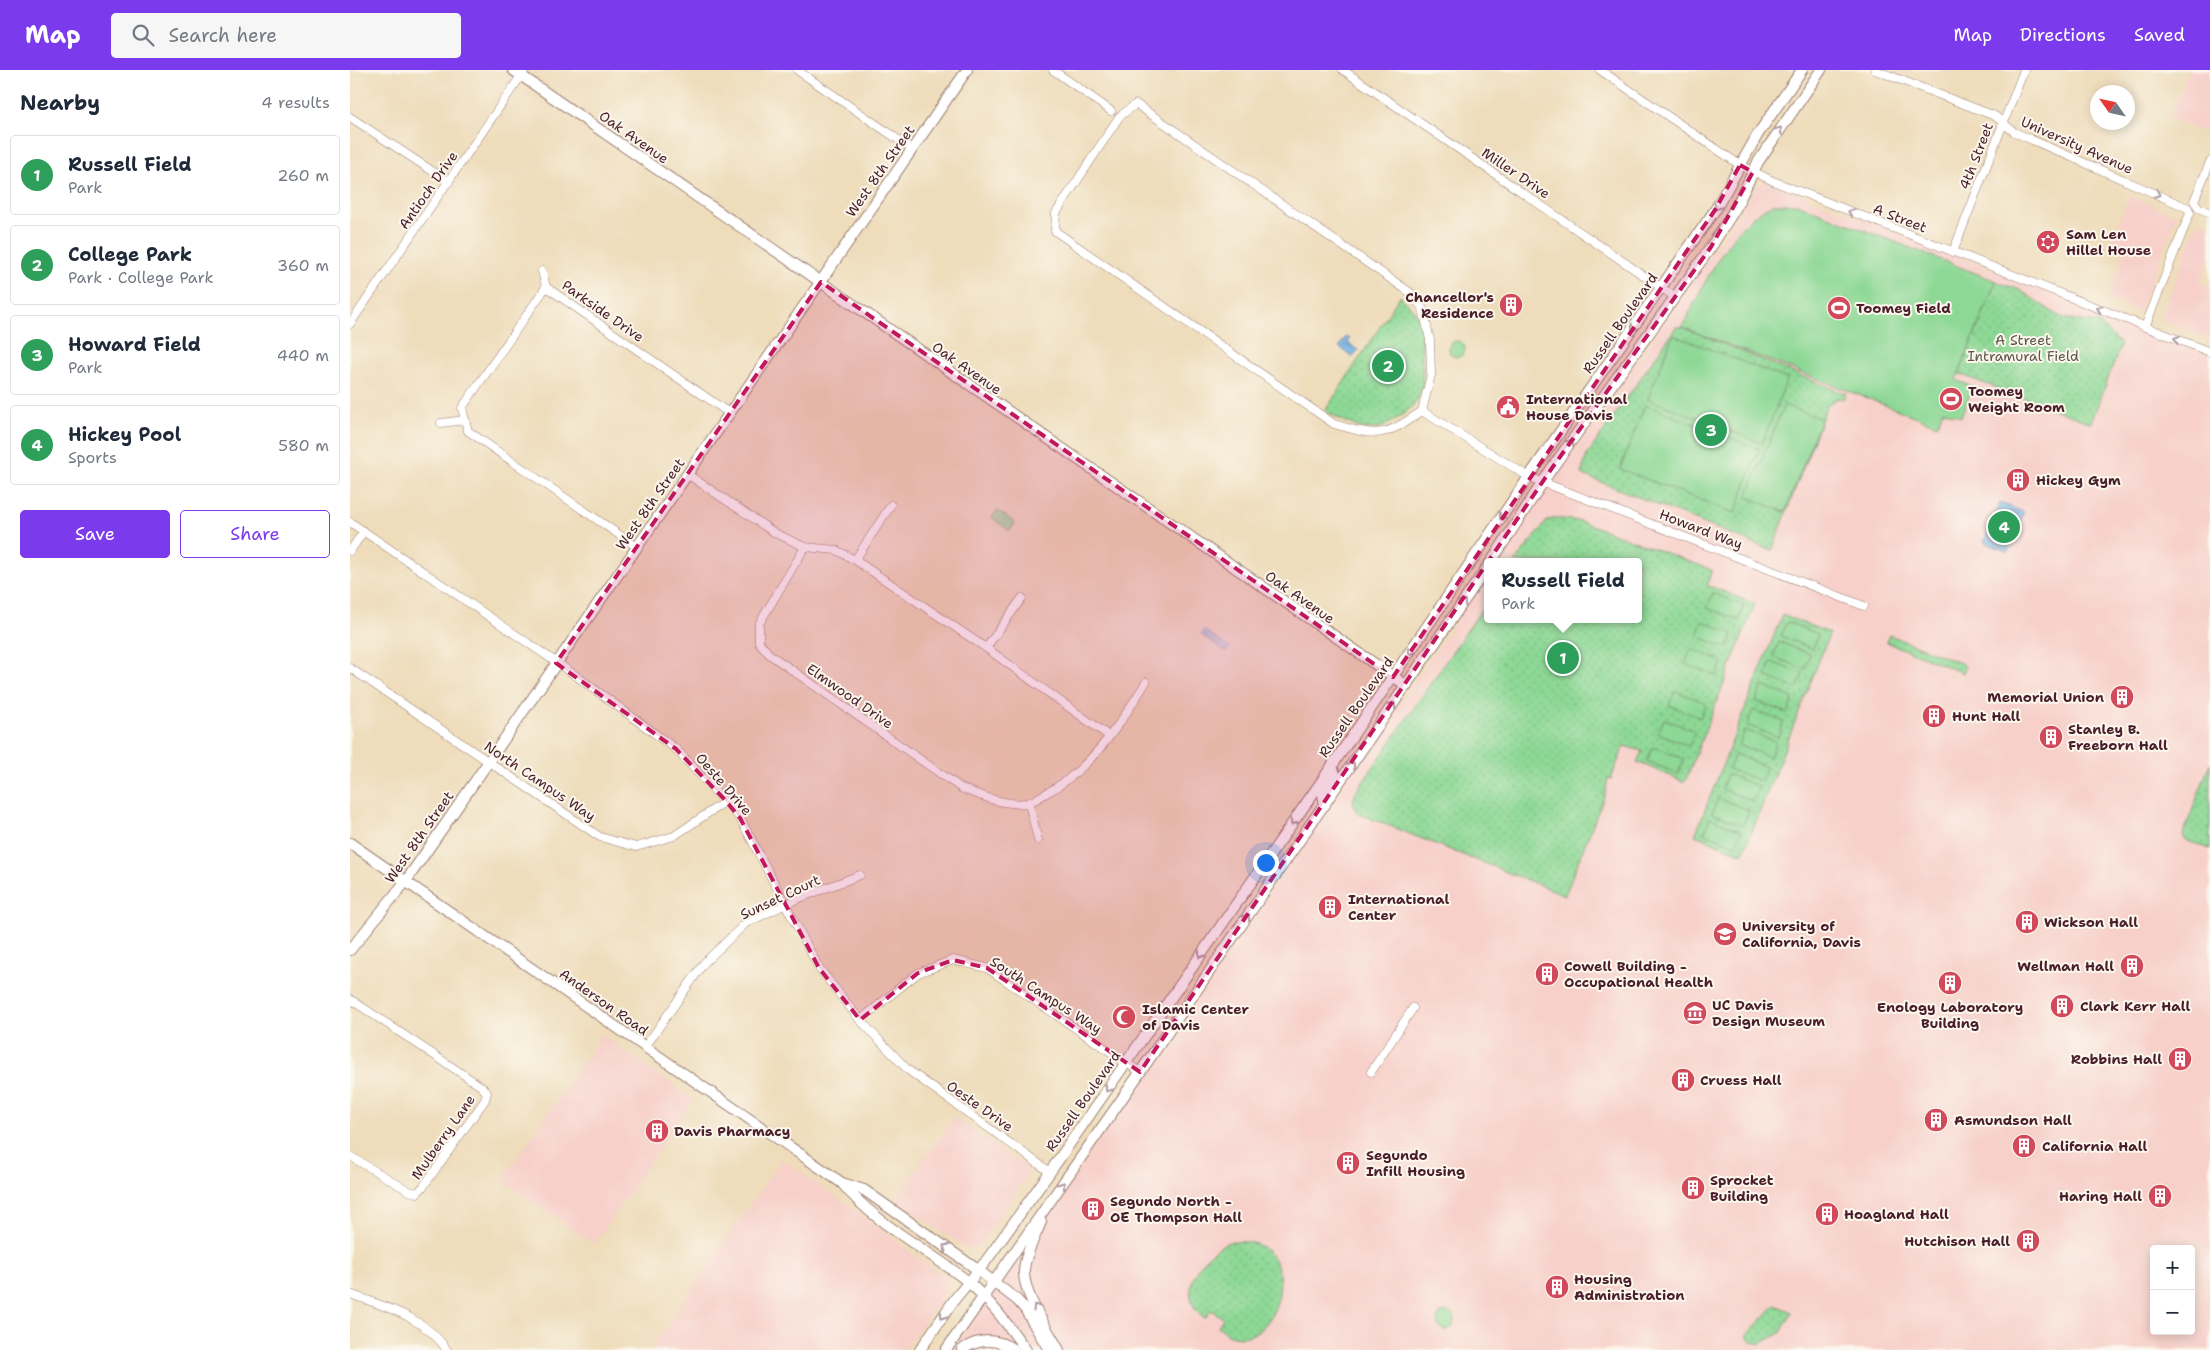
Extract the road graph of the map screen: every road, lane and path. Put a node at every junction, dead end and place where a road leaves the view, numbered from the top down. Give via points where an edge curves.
1 (797, 70) edge
2 (967, 70) edge
3 (1053, 70) edge
4 (1343, 70) edge
5 (1600, 70) edge
6 (1802, 70) edge
7 (1821, 70) edge
8 (1875, 70) edge
9 (2024, 70) edge
10 (520, 72) edge
11 (1111, 111) dead end
12 (350, 117) edge
13 (2003, 122) junction
14 (912, 149) junction
15 (2210, 162) edge
16 (1740, 165) junction
17 (1753, 172) junction
18 (449, 182) junction
19 (2192, 206) junction
20 (2210, 212) edge
21 (1953, 252) junction
22 (542, 271) dead end
23 (821, 282) junction
24 (546, 287) junction
25 (1662, 288) junction
26 (1675, 297) junction
27 (350, 324) edge
28 (2145, 327) junction
29 (2210, 352) edge
30 (1422, 411) junction
31 (729, 413) junction
32 (466, 420) junction
33 (441, 423) dead end
34 (687, 474) junction
35 (1530, 477) junction
36 (1543, 482) junction
37 (891, 505) dead end
38 (350, 522) edge
39 (364, 532) junction
40 (637, 547) junction
41 (805, 547) junction
42 (350, 551) edge
43 (1494, 558) edge
44 (855, 560) junction
45 (1484, 572) edge
46 (1022, 598) dead end
47 (1864, 606) dead end
48 (986, 648) junction
49 (556, 663) junction
50 (350, 668) edge
51 (1393, 677) junction
52 (1146, 682) dead end
53 (1407, 686) junction
54 (1109, 736) junction
55 (488, 761) junction
56 (1332, 766) junction
57 (726, 801) junction
58 (1029, 803) junction
59 (1325, 805) junction
60 (1038, 840) dead end
61 (350, 843) edge
62 (860, 875) dead end
63 (406, 882) junction
64 (785, 905) junction
65 (350, 950) edge
66 (350, 999) edge
67 (1413, 1008) dead end
68 (860, 1020) junction
69 (645, 1047) junction
70 (1126, 1062) junction
71 (1140, 1072) junction
72 (1371, 1072) dead end
73 (350, 1156) edge
74 (1050, 1172) junction
75 (842, 1183) junction
76 (850, 1193) junction
77 (1048, 1206) junction
78 (894, 1211) junction
79 (978, 1270) junction
80 (968, 1282) junction
81 (994, 1282) junction
82 (350, 1294) edge
83 (984, 1296) junction
84 (447, 1350) edge
85 (920, 1350) edge
86 (946, 1350) edge
87 (962, 1350) edge
88 (1014, 1350) edge
89 (1026, 1350) edge
90 (1049, 1350) edge
91 (1059, 1350) edge

1 - 14 street
2 - 14 main road, West 8th Street
3 - 11 street
4 - 25 street, Miller Drive
5 - 16 street, A Street
6 - 16 main road, Russell Boulevard
17 -> 7 main road
8 - 13 street, University Avenue via 1995,116
9 - 13 street, 4th Street
10 - 18 street, Antioch Drive
10 - 23 main road, Oak Avenue
12 - 18 street
13 -> 19 street, University Avenue via 2014,132
13 - 21 street, 4th Street
14 - 23 main road, West 8th Street
15 - 19 street
16 - 17 street, A Street
16 -> 25 main road, Russell Boulevard via 1715,210
21 -> 17 street, A Street
17 - 26 main road via 1727,222
18 - 27 street, Antioch Drive
19 - 20 street, University Avenue
19 - 28 street
28 -> 21 street, A Street
22 - 24 street
23 - 31 main road, West 8th Street
23 - 51 main road, Oak Avenue
24 - 31 street, Parkside Drive
24 - 32 street, Parkside Drive via 462,408
25 - 26 street, Miller Drive
25 -> 35 main road, Russell Boulevard
36 -> 26 main road
29 -> 28 street, A Street
30 - 30 street via 1431,375 1430,340 1423,309 1411,293 1136,104 1119,117 1056,213 1055,231 1334,424 1380,434
30 - 35 street, Howard Way
31 - 34 main road, West 8th Street
32 - 33 street
32 - 40 street via 468,431
34 - 40 main road, West 8th Street
34 - 41 street via 775,533
35 - 36 street, Howard Way
35 -> 51 main road, Russell Boulevard
36 - 43 main road
36 - 47 street, Howard Way
37 - 44 street
38 - 39 street, Oeste Drive
39 - 42 street
39 - 49 street, Oeste Drive
40 - 49 main road, West 8th Street
41 - 44 street via 836,550
41 - 58 street, Elmwood Drive via 759,624 759,642 769,654 961,788 988,798
44 - 48 street
53 -> 45 main road, Russell Boulevard
46 - 48 street
48 - 54 street
49 - 55 main road, West 8th Street
49 - 57 street, Oeste Drive via 676,748
50 - 55 street, North Campus Way
51 - 53 main road, Oak Avenue
51 - 56 main road, Russell Boulevard
52 - 54 street
59 -> 53 main road, Russell Boulevard
54 - 58 street via 1087,764 1063,784
55 - 57 street, North Campus Way via 600,837 636,847 674,836
55 - 63 main road, West 8th Street
56 - 59 main road via 1335,774 1323,795
56 -> 70 main road, Russell Boulevard
57 - 64 street, Oeste Drive via 740,818
58 - 60 street
71 -> 59 main road, Russell Boulevard
61 - 63 main road, Anderson Road
62 - 64 street, Sunset Court
63 - 65 main road, West 8th Street
63 - 69 main road, Anderson Road
64 - 68 street, Oeste Drive via 818,968
64 - 69 street, Sunset Court via 746,923 722,944 704,963
66 - 73 street, Mulberry Lane via 487,1093 424,1188 417,1193
67 - 72 street
68 - 70 street, South Campus Way via 918,973 953,960 987,968
68 - 74 street, Oeste Drive via 908,1070
69 - 75 main road, Anderson Road
70 - 71 street, South Campus Way
70 -> 74 main road, Russell Boulevard
77 -> 71 main road, Russell Boulevard
74 - 79 main road, Russell Boulevard
75 - 76 main road, Anderson Road
75 - 78 main road, Anderson Road via 864,1190
76 - 78 main road via 884,1214
76 - 80 main road, Anderson Road
77 - 81 main road, Russell Boulevard
91 -> 77 main road via 1031,1299 1024,1270
79 -> 78 main road, Anderson Road
79 - 80 main road, Russell Boulevard
79 - 81 main road, Anderson Road
80 - 83 main road, Anderson Road
80 -> 85 main road, Russell Boulevard
81 - 83 main road, Russell Boulevard
81 - 90 main road, Anderson Road via 1025,1309
82 - 84 street via 406,1315 421,1324
83 - 86 main road, Russell Boulevard
83 - 89 main road, Anderson Road
87 - 88 main road via 981,1341 999,1342

